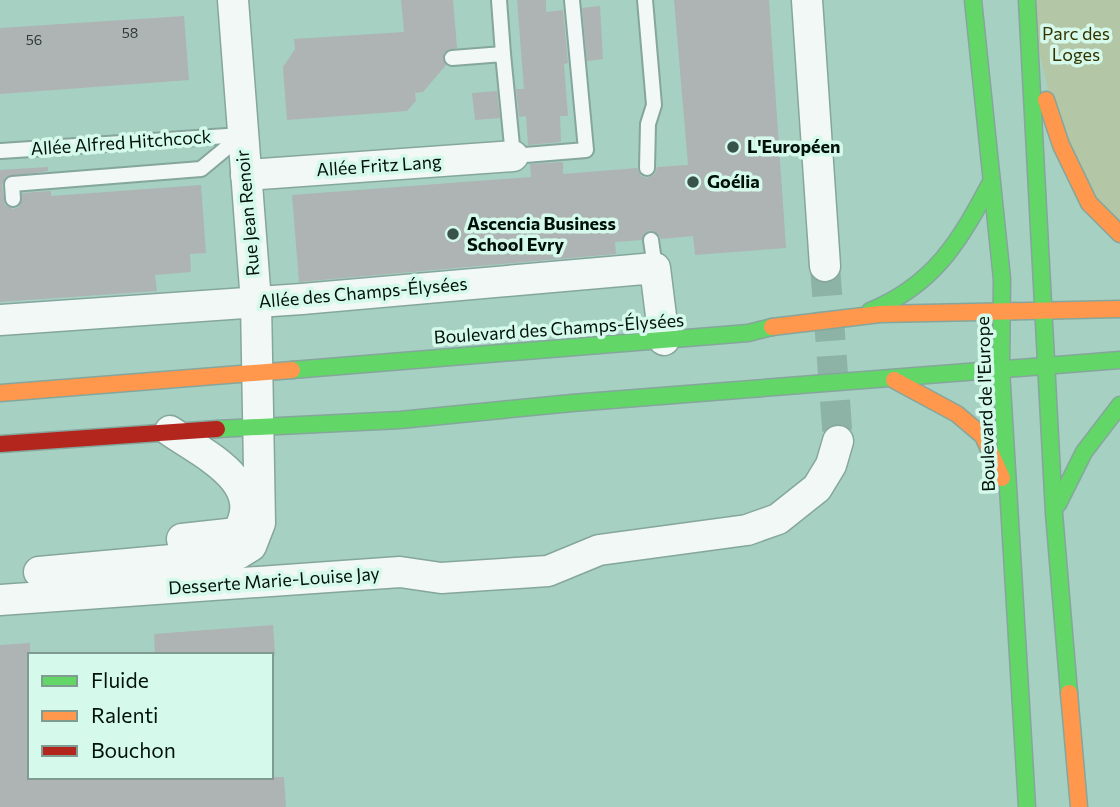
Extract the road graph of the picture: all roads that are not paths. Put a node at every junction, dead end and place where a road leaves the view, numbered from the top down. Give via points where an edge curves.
1 (233, 0) edge
2 (499, 0) edge
3 (572, 0) edge
4 (645, 0) edge
5 (807, 0) edge
6 (973, 0) edge
7 (1027, 0) edge
8 (1031, 50) junction
9 (503, 54) junction
10 (452, 58) dead end
11 (242, 135) junction
12 (1, 151) edge
13 (513, 156) junction
14 (647, 167) dead end
15 (246, 175) junction
16 (991, 182) junction
17 (13, 199) dead end
18 (1120, 234) edge
19 (825, 266) tunnel mouth
20 (256, 302) junction
21 (1120, 309) edge
22 (1002, 312) junction
23 (1046, 314) junction
24 (845, 319) junction
25 (0, 320) edge
26 (664, 340) junction
27 (1120, 360) edge
28 (1048, 365) junction
29 (1001, 369) junction
30 (259, 371) junction
31 (894, 380) junction
32 (0, 393) edge
33 (1120, 405) edge
34 (260, 426) junction
35 (170, 431) junction
36 (838, 441) tunnel mouth
37 (0, 444) edge
38 (1009, 494) junction
39 (1054, 513) junction
40 (39, 572) junction
41 (3, 599) edge
42 (1027, 807) edge
43 (1079, 807) edge

1 - 11 street, Rue Jean Renoir
2 - 9 lane
3 - 13 lane via 586,150
4 - 14 lane via 654,105 648,124
5 - 19 street
6 - 16 main road, Boulevard de l'Europe
7 - 8 main road
8 - 18 main road via 1061,145 1089,203
8 - 23 main road
9 - 10 lane
9 - 13 lane
11 - 12 lane, Allée Alfred Hitchcock
11 - 15 street, Rue Jean Renoir
11 - 17 lane via 201,169 12,184
13 - 15 street, Allée Fritz Lang
15 - 20 street, Rue Jean Renoir
16 - 22 main road, Boulevard de l'Europe
16 - 24 main road via 943,265 907,295
20 - 25 street, Allée des Champs-Élysées
20 - 26 street, Allée des Champs-Élysées via 653,254
20 - 30 street, Rue Jean Renoir
21 - 23 main road, Boulevard des Champs-Élysées
22 - 23 main road, Boulevard des Champs-Élysées
22 - 24 main road, Boulevard des Champs-Élysées
22 - 29 main road, Boulevard de l'Europe
23 - 28 main road
24 - 26 main road, Boulevard des Champs-Élysées
26 - 30 main road, Boulevard des Champs-Élysées
27 - 28 main road
28 - 29 main road
28 - 39 main road
29 - 31 main road
29 - 38 main road, Boulevard de l'Europe
30 - 32 main road, Boulevard des Champs-Élysées
30 - 34 street, Rue Jean Renoir
31 - 34 main road via 400,420
31 - 38 main road via 957,414 983,436
33 - 39 main road via 1075,463
34 - 35 main road
34 - 40 street, Rue Jean Renoir via 260,523 251,546 224,557
35 - 37 main road
35 - 40 street via 226,470 243,488 246,519 237,533 72,548 49,559
36 - 41 street, Desserte Marie-Louise Jay via 817,488 778,519 747,530 599,550 548,571 441,578 400,572
38 - 42 main road, Boulevard de l'Europe
39 - 43 main road
40 - 41 street

